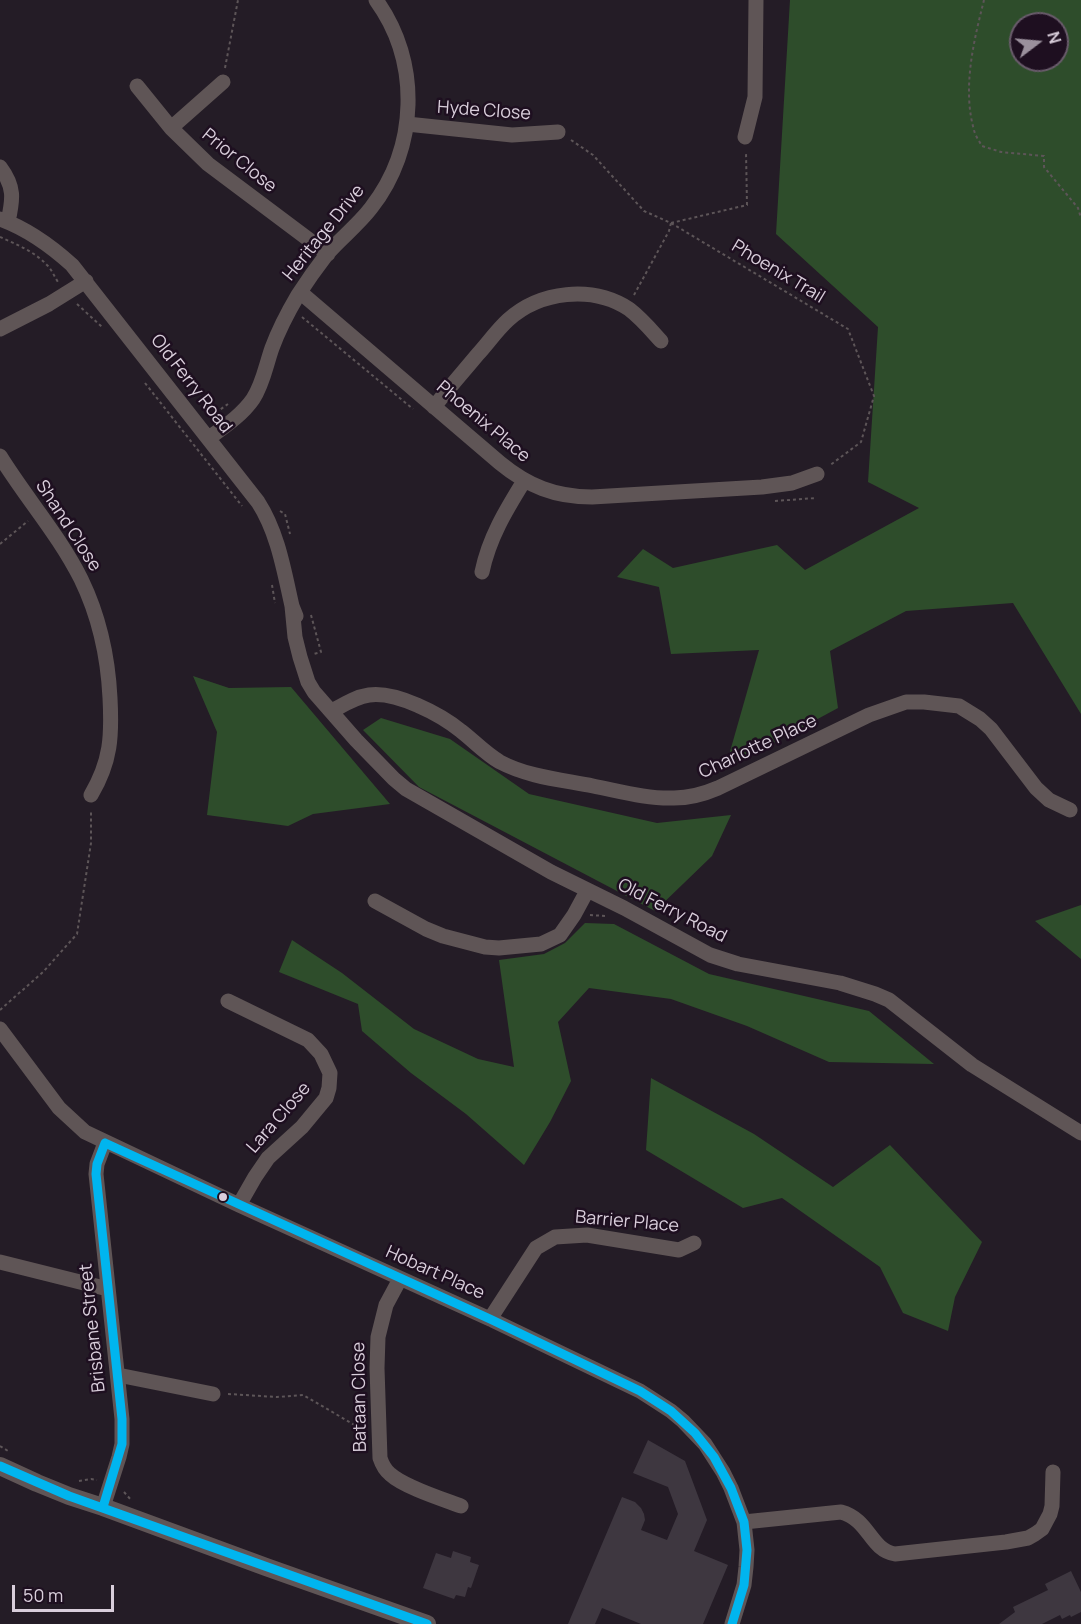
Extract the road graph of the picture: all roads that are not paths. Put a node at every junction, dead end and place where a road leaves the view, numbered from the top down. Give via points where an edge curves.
1 (376, 0) edge
2 (756, 0) edge
3 (222, 82) road end
4 (137, 86) dead end
5 (407, 124) junction
6 (171, 128) junction
7 (558, 132) road end
8 (745, 137) road end
9 (0, 167) edge
10 (4, 221) edge
11 (327, 254) junction
12 (86, 281) junction
13 (300, 292) junction
14 (0, 329) edge
15 (661, 342) dead end
16 (434, 407) junction
17 (209, 438) junction
18 (0, 456) edge
19 (817, 474) road end
20 (524, 481) junction
21 (482, 572) dead end
22 (332, 711) junction
23 (91, 795) road end
24 (1070, 810) dead end
25 (587, 891) junction
26 (375, 901) dead end
27 (228, 1002) dead end
28 (0, 1029) edge
29 (1081, 1133) edge
30 (105, 1143) junction
31 (239, 1205) junction
32 (694, 1243) dead end
33 (0, 1262) edge
34 (400, 1279) junction
35 (108, 1289) junction
36 (490, 1319) junction
37 (118, 1375) junction
38 (213, 1394) road end
39 (0, 1466) edge
40 (1053, 1472) dead end
41 (461, 1506) dead end
42 (103, 1507) junction
43 (744, 1522) junction
44 (427, 1624) edge
45 (732, 1624) edge

1 - 5 street, Heritage Drive via 402,51 408,89
2 - 8 street via 755,98
3 - 6 street
4 - 6 street, Prior Close
5 - 7 street, Hyde Close via 512,135
5 - 11 street, Heritage Drive via 398,162 379,198
6 - 11 street, Prior Close via 208,164
9 - 10 street, Old Ferry Road via 11,185 12,204
10 - 12 street, Old Ferry Road via 58,252
11 - 13 street, Heritage Drive
12 - 14 street
12 - 17 street, Old Ferry Road
13 - 16 street, Phoenix Place
13 - 17 street, Heritage Drive via 284,319 253,399
15 - 16 street via 626,308 598,297 557,296 531,304 510,318
16 - 20 street, Phoenix Place
17 - 22 street, Old Ferry Road via 268,519 292,606 304,671 314,692
18 - 23 street, Shand Close via 82,580 105,650 111,743 103,773
19 - 20 street, Phoenix Place via 792,483 762,487 592,497 555,493
20 - 21 street via 494,532
22 - 24 street, Charlotte Place via 379,694 440,715 513,768 673,799 702,795 889,707 906,702 959,706 980,719 1000,739 1035,788
22 - 25 street, Old Ferry Road via 406,789
25 - 26 street via 560,935 541,944 499,948 426,929
25 - 29 street, Old Ferry Road via 725,960 840,983 889,1000 972,1065
27 - 31 street, Lara Close via 308,1040 321,1054 330,1073 326,1098 268,1158
28 - 30 street, Hobart Place via 65,1115
30 - 31 street, Hobart Place
30 - 35 street, Brisbane Street via 96,1174
31 - 34 street, Hobart Place
32 - 36 street, Barrier Place via 679,1250 587,1235 555,1237 536,1248
33 - 35 street
34 - 36 street, Hobart Place
34 - 41 street, Bataan Close via 378,1337 380,1458 391,1475
35 - 37 street, Brisbane Street
36 - 43 street, Hobart Place via 640,1391 670,1411 696,1433 714,1457 732,1488
37 - 38 street
37 - 42 street, Brisbane Street via 122,1444
39 - 42 street
40 - 43 street via 1052,1506 1042,1529 1028,1538 1006,1542 895,1554 880,1547 857,1519 841,1512
42 - 44 street
43 - 45 street, Hobart Place via 744,1585

